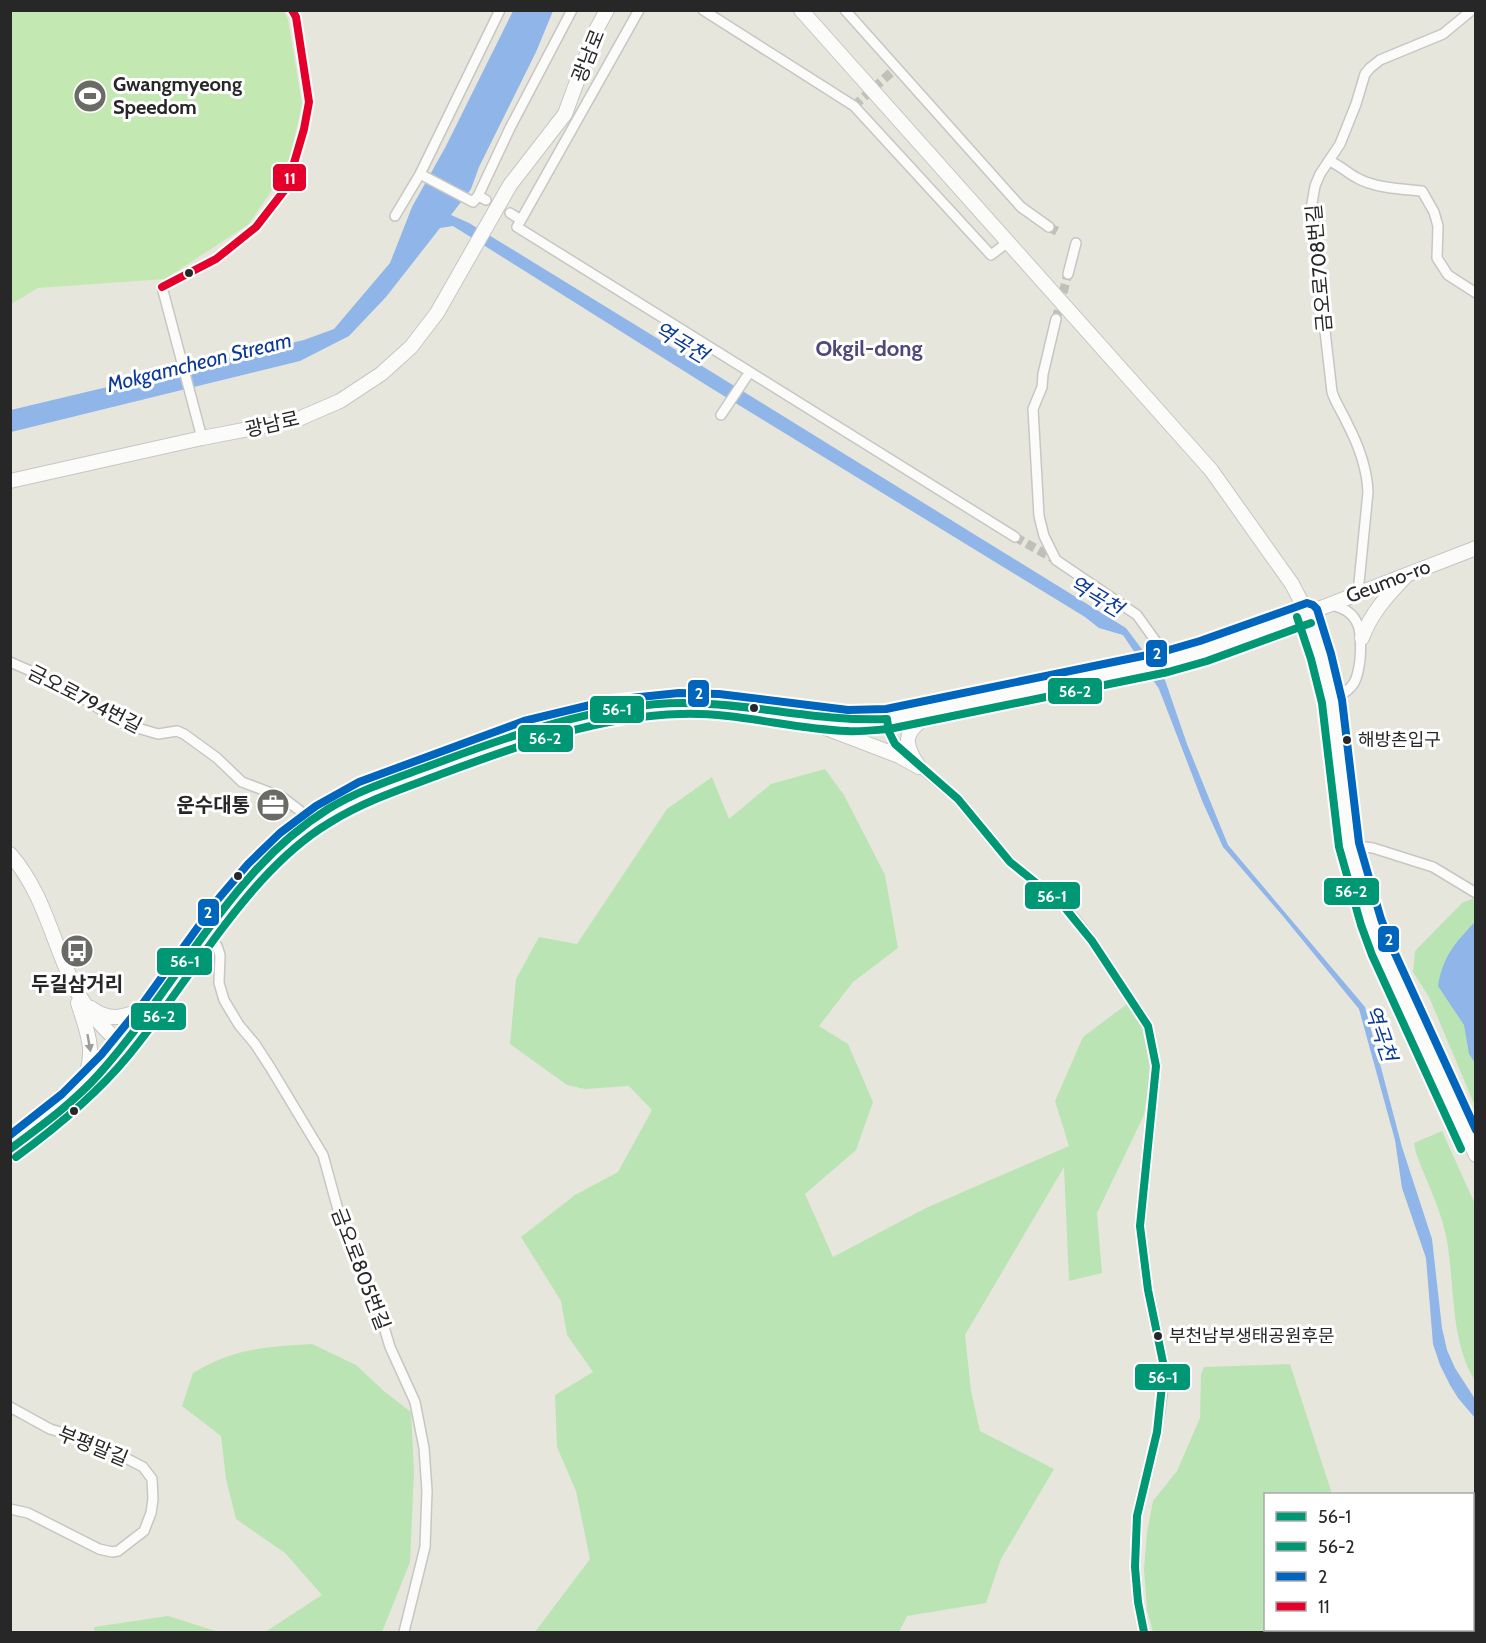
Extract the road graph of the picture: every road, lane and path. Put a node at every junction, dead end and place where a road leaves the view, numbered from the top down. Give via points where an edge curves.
1 (500, 10) edge
2 (572, 10) edge
3 (607, 10) edge
4 (639, 10) edge
5 (703, 10) edge
6 (801, 10) edge
7 (845, 10) edge
8 (1472, 10) edge
9 (1329, 161) junction
10 (420, 174) junction
11 (510, 213) dead end
12 (395, 216) dead end
13 (521, 219) junction
14 (1049, 227) tunnel mouth
15 (1008, 242) junction
16 (1076, 243) dead end
17 (1068, 274) tunnel mouth
18 (162, 287) dead end
19 (1476, 293) edge
20 (1056, 319) tunnel mouth
21 (749, 373) junction
22 (721, 415) dead end
23 (202, 438) junction
24 (10, 481) edge
25 (1015, 537) tunnel mouth
26 (1476, 548) edge
27 (1408, 574) junction
28 (1358, 593) junction
29 (1328, 604) junction
30 (1307, 613) junction
31 (1362, 638) junction
32 (10, 662) edge
33 (1167, 662) junction
34 (1332, 701) junction
35 (932, 711) junction
36 (783, 712) junction
37 (887, 719) junction
38 (919, 767) junction
39 (312, 819) junction
40 (1349, 845) junction
41 (10, 854) edge
42 (1476, 893) edge
43 (206, 932) junction
44 (66, 967) junction
45 (82, 999) junction
46 (157, 999) junction
47 (123, 1046) junction
48 (80, 1093) junction
49 (1474, 1148) edge
50 (10, 1149) edge
51 (10, 1407) edge
52 (10, 1509) edge
53 (404, 1632) edge
54 (1144, 1632) edge

1 - 10 street
2 - 10 street via 510,128 479,200
3 - 23 main road, 광남로 via 565,114 510,185 438,313 420,337 391,366 340,401 296,420
4 - 13 street
5 - 15 street via 854,106 991,255
6 - 15 main road
7 - 14 street via 1021,207
8 - 9 street, 금오로708번길 via 1443,34 1380,60 1370,68 1340,144
9 - 19 street via 1366,182 1422,191 1434,212 1437,258 1448,275
9 - 28 street, 금오로708번길 via 1315,186 1311,209 1332,392 1367,477
10 - 12 street
11 - 13 street
13 - 21 street via 517,227
15 - 30 main road via 1211,470 1275,558
16 - 17 street
18 - 23 street
20 - 33 street via 1042,387 1033,409 1039,516 1044,536 1056,560 1137,615
21 - 22 street
21 - 25 street
23 - 24 main road, 광남로
26 - 27 main road, Geumo-ro
27 - 28 main road, Geumo-ro
27 - 31 main road via 1382,601
28 - 29 main road, Geumo-ro
29 - 30 main road, Geumo-ro
29 - 31 street via 1347,610
30 - 33 main road, Geumo-ro
30 - 34 main road
31 - 34 street via 1355,681
32 - 39 street, 금오로794번길 via 58,682 124,724 158,734 184,734 242,782 282,797
33 - 35 main road, Geumo-ro
34 - 40 main road
35 - 37 main road
35 - 38 main road via 908,736 908,751
36 - 37 main road via 848,721
36 - 38 main road
36 - 39 main road via 680,703 577,717 400,777 338,803
37 - 38 street via 895,744
38 - 54 street via 958,798 1010,862 1061,903 1090,937 1149,1026 1156,1066 1140,1226 1164,1367 1157,1432 1137,1516 1136,1579
39 - 43 main road via 256,870
40 - 42 street via 1373,848 1433,867
40 - 49 main road via 1382,951
41 - 44 main road via 36,891
43 - 46 main road
43 - 53 street, 금오로805번길 via 220,955 219,983 224,1000 323,1155 352,1250 375,1297 390,1347 415,1402 427,1491 425,1547
44 - 45 main road
44 -> 48 main road via 91,1051
45 - 46 main road via 102,1015 118,1018
45 - 47 main road
46 - 47 main road
47 - 48 main road
48 - 50 main road
51 - 52 street, 부평말길 via 50,1429 89,1440 143,1467 152,1479 153,1499 144,1531 112,1552 28,1513

